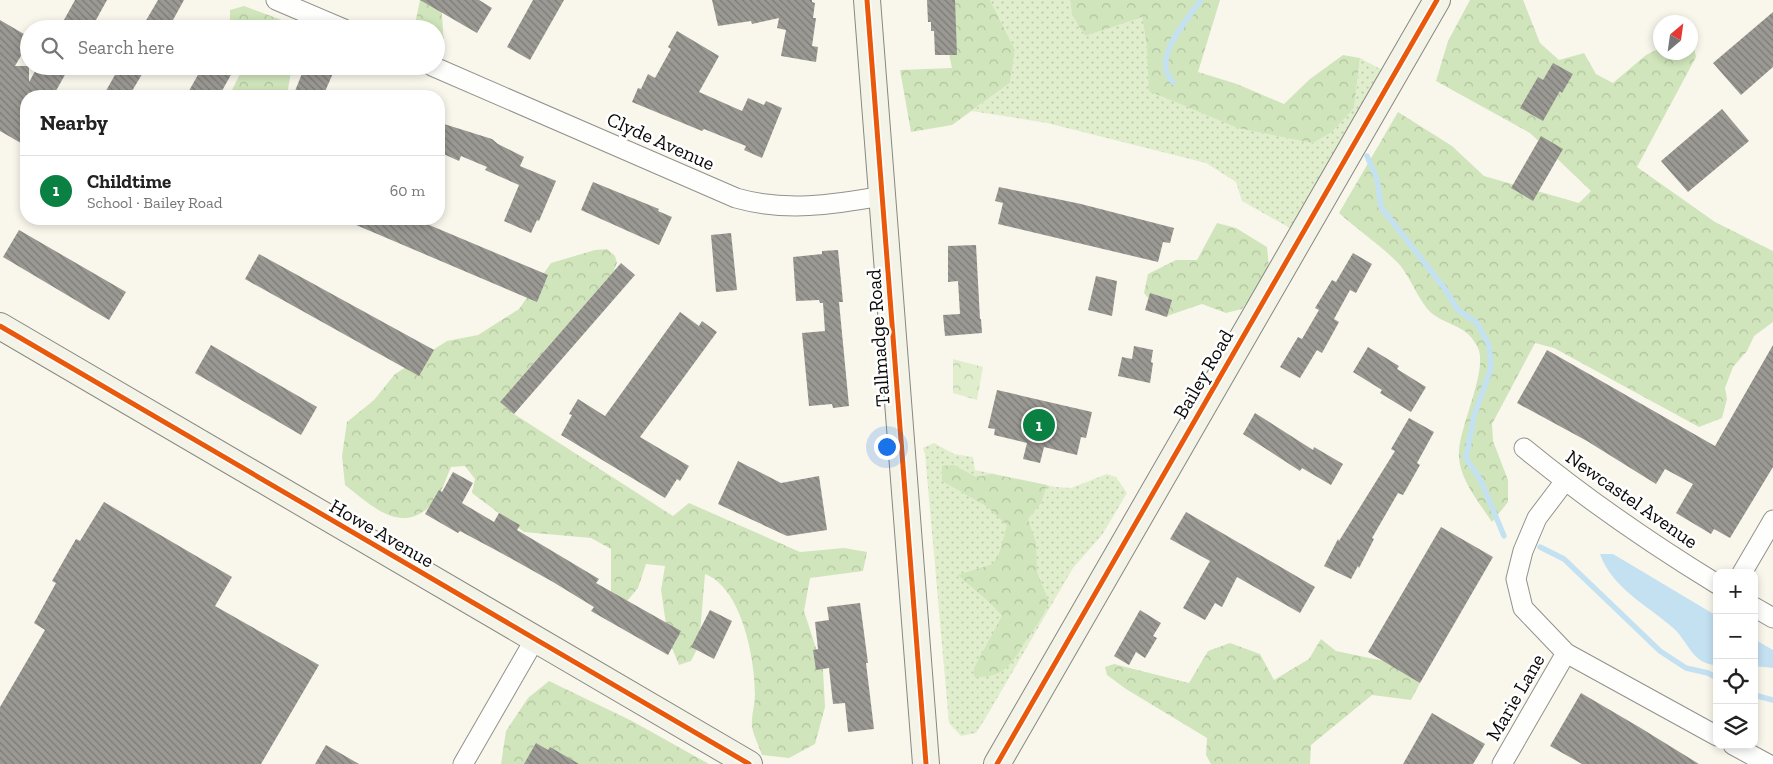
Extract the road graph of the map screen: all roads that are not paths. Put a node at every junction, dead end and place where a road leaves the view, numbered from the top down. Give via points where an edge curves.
1 (276, 0) edge
2 (867, 0) edge
3 (1437, 0) edge
4 (323, 20) edge
5 (445, 72) edge
6 (882, 196) junction
7 (0, 326) edge
8 (1524, 448) dead end
9 (1565, 481) junction
10 (1773, 520) edge
11 (1744, 569) edge
12 (1713, 581) edge
13 (1758, 609) edge
14 (1773, 618) edge
15 (535, 639) junction
16 (1566, 653) junction
17 (1713, 734) edge
18 (1741, 749) edge
19 (463, 764) edge
20 (749, 764) edge
21 (926, 764) edge
22 (997, 764) edge
23 (1502, 764) edge
24 (1768, 764) edge

1 - 4 street
2 - 6 street, Tallmadge Road
3 - 22 street, Bailey Road
5 - 6 street, Clyde Avenue via 756,204 798,207
6 - 21 street, Tallmadge Road
7 - 15 street, Howe Avenue
8 - 9 street, Newcastel Avenue
9 - 12 street, Newcastel Avenue
9 - 16 street via 1538,518 1523,551 1516,579 1523,608
10 - 11 street
13 - 14 street
15 - 19 street
15 - 20 street, Howe Avenue
16 - 17 street
16 - 23 street, Marie Lane
18 - 24 street

